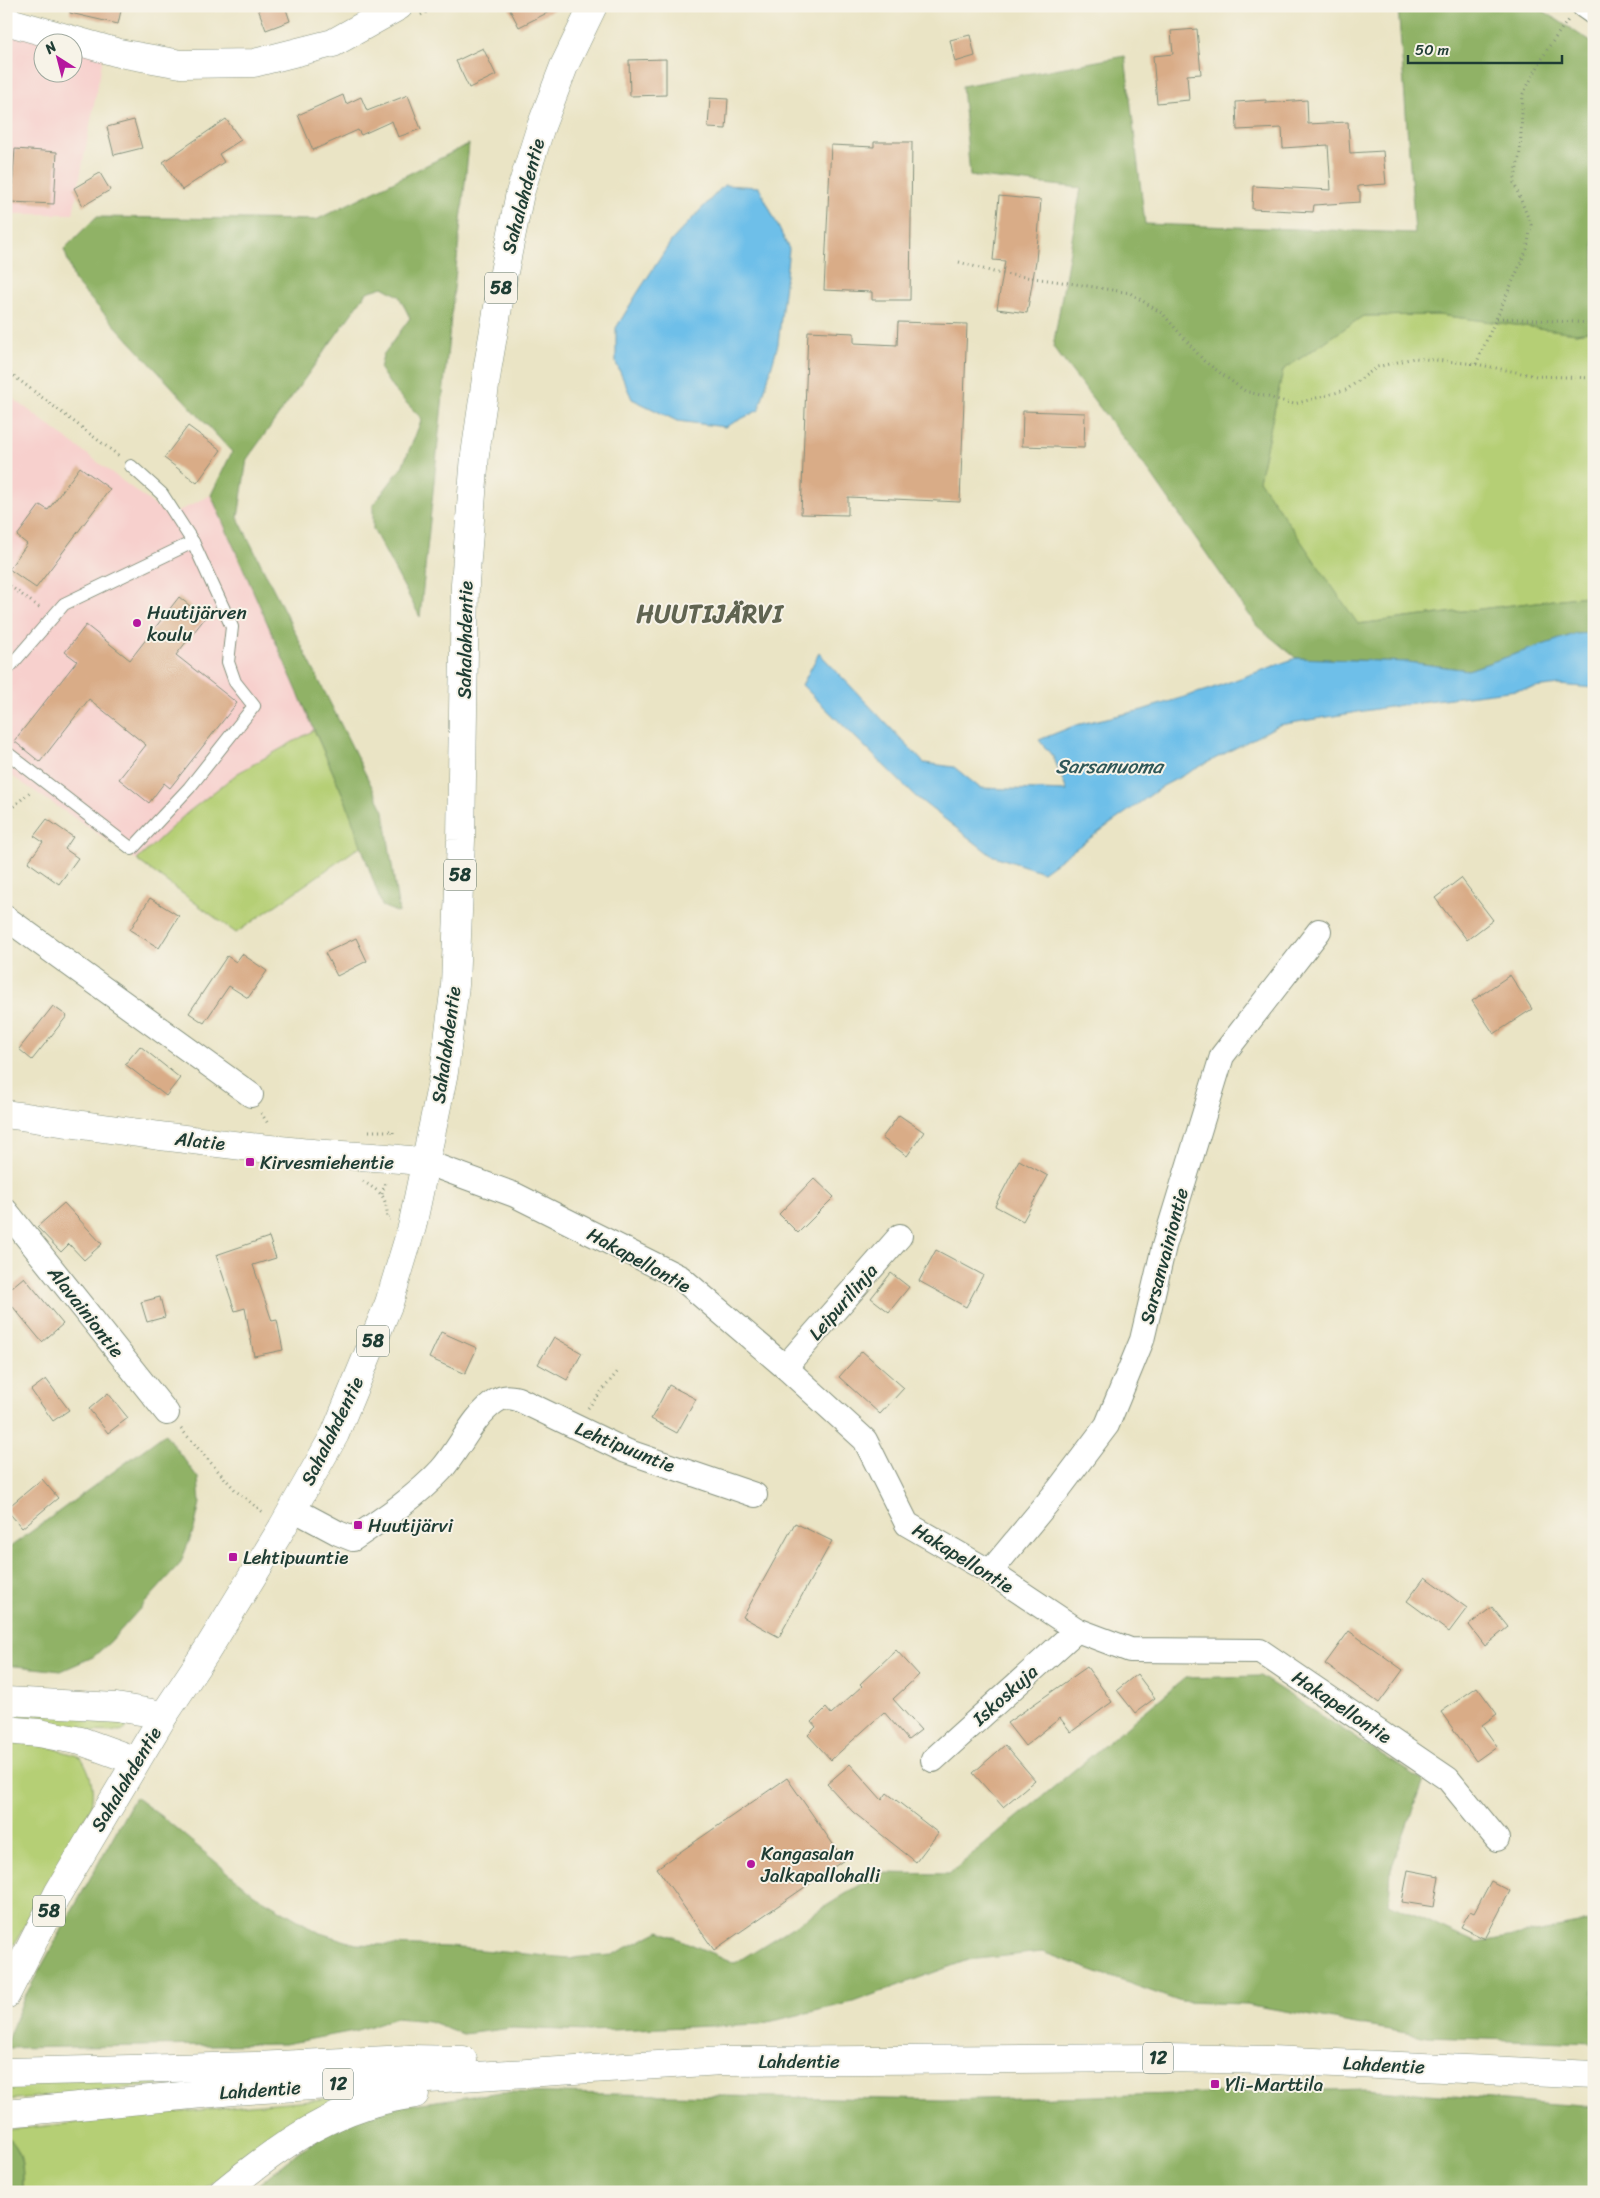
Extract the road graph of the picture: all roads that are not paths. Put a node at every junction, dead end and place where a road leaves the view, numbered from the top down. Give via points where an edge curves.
1 (399, 6) edge
2 (593, 6) edge
3 (6, 21) edge
4 (131, 466) road end
5 (193, 542) junction
6 (6, 671) edge
7 (6, 752) edge
8 (6, 918) edge
9 (1319, 931) dead end
10 (251, 1095) dead end
11 (6, 1114) edge
12 (425, 1162) junction
13 (6, 1211) edge
14 (900, 1236) dead end
15 (785, 1367) junction
16 (167, 1413) road end
17 (755, 1495) dead end
18 (287, 1519) junction
19 (990, 1572) junction
20 (1077, 1630) junction
21 (6, 1701) edge
22 (164, 1716) junction
23 (6, 1730) edge
24 (933, 1760) dead end
25 (136, 1761) junction
26 (1497, 1839) dead end
27 (6, 1996) edge
28 (722, 2061) junction
29 (671, 2063) junction
30 (6, 2072) edge
31 (1594, 2075) edge
32 (6, 2113) edge
33 (223, 2192) edge

1 - 3 main road via 333,42 254,62 181,64 119,53
2 - 12 main road, Sahalahdentie / 58 via 564,66 520,193 488,365 475,455 465,584 456,985 444,1072
4 - 5 lane via 162,494
5 - 6 lane via 64,604
5 - 7 lane via 232,627 228,662 235,682 254,706 189,788 132,849
8 - 10 street
9 - 19 street, Sarsanvainiontie via 1222,1056 1164,1246 1142,1340 1107,1425
11 - 12 main road, Alatie via 168,1137
12 - 15 street, Hakapellontie via 515,1195 681,1278
12 - 18 main road, Sahalahdentie / 58 via 412,1227 389,1303 334,1434
13 - 16 street, Alavainiontie
14 - 15 street, Leipurilinja
15 - 19 street, Hakapellontie via 865,1440 908,1524
17 - 18 street, Lehtipuuntie via 626,1451 506,1396 482,1414 442,1470 403,1505 353,1539
18 - 22 main road, Sahalahdentie / 58
19 - 20 street, Hakapellontie
20 - 24 street, Iskoskuja
20 - 26 street, Hakapellontie via 1130,1650 1260,1652 1448,1779
21 - 22 main road via 116,1707
22 - 25 main road, Sahalahdentie / 58
23 - 25 main road via 39,1732 81,1741
25 - 27 main road, Sahalahdentie / 58 via 58,1893
28 - 29 main road, Lahdentie / 12
28 - 30 main road via 410,2059
28 - 31 main road, Lahdentie / 12 via 1164,2058
29 - 32 main road, Lahdentie / 12 via 233,2091
29 - 33 main road via 558,2080 410,2095 358,2106 305,2131

